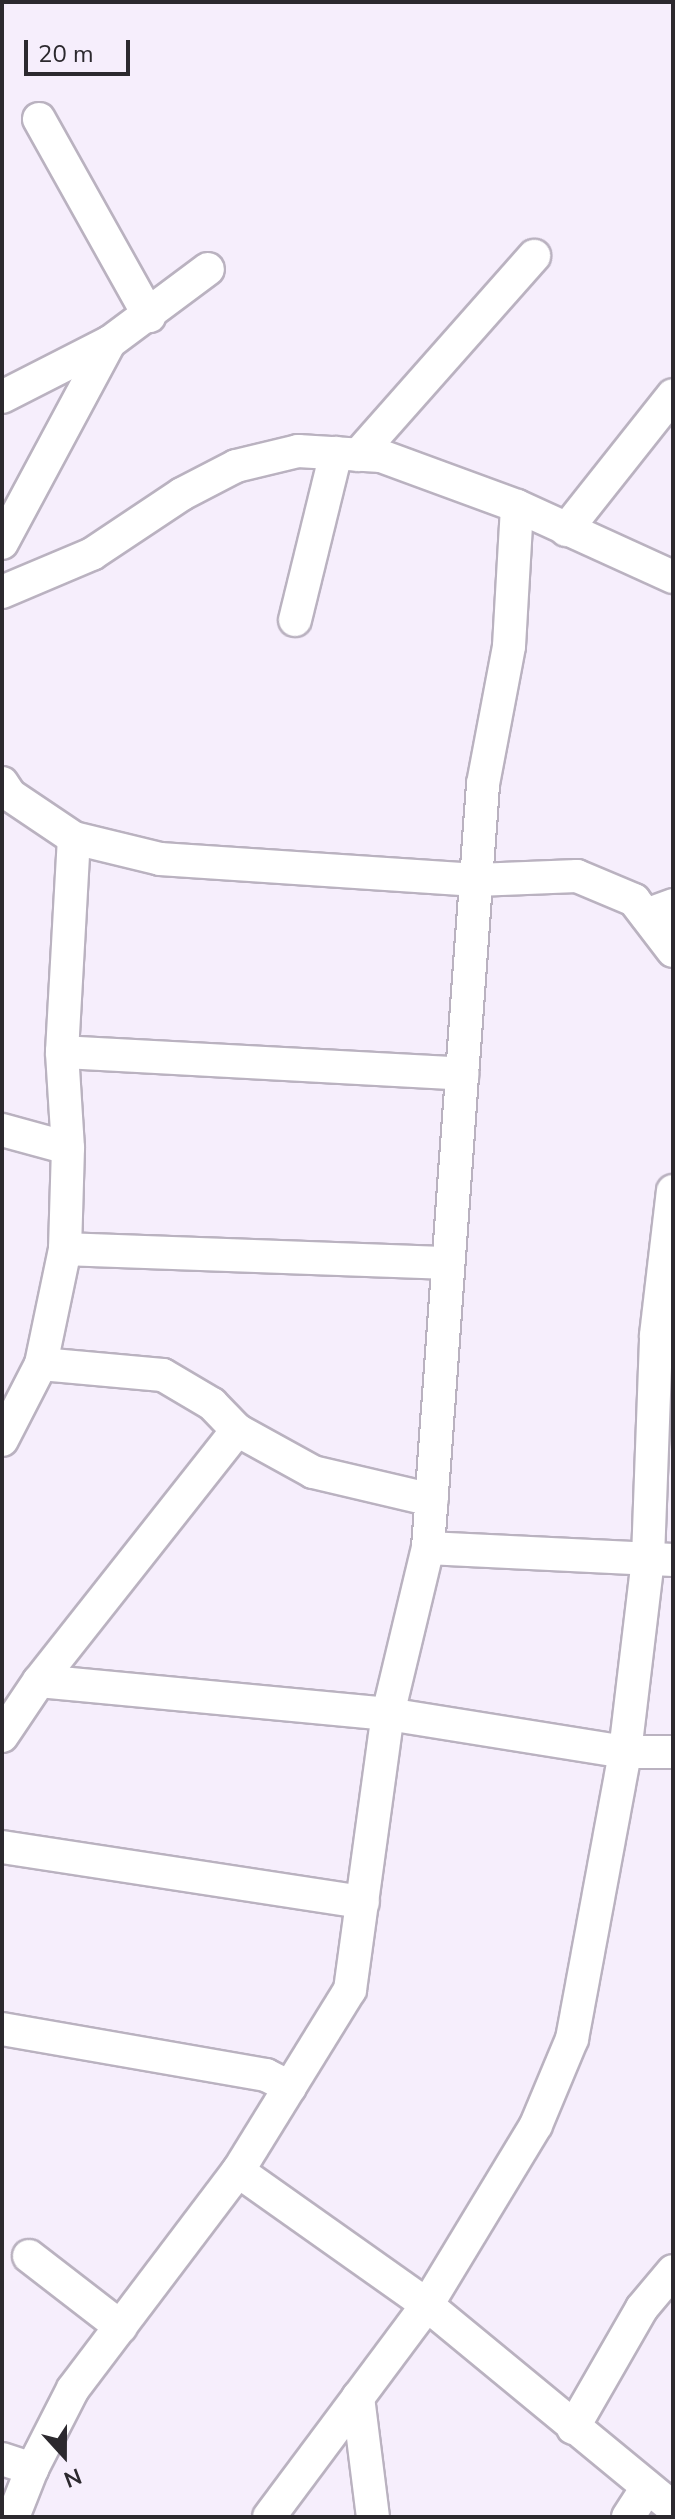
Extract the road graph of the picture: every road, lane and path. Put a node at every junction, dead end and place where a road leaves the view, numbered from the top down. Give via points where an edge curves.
1 (39, 119) dead end
2 (534, 256) dead end
3 (208, 269) dead end
4 (149, 316) junction
5 (110, 342) junction
6 (673, 395) edge
7 (2, 397) edge
8 (347, 454) junction
9 (517, 506) junction
10 (566, 530) junction
11 (2, 543) edge
12 (673, 577) edge
13 (2, 592) edge
14 (295, 620) dead end
15 (2, 783) edge
16 (74, 838) junction
17 (476, 880) junction
18 (659, 910) edge
19 (673, 951) edge
20 (62, 1052) junction
21 (462, 1074) junction
22 (2, 1130) edge
23 (68, 1148) junction
24 (673, 1191) edge
25 (65, 1249) junction
26 (448, 1263) junction
27 (41, 1364) junction
28 (237, 1430) junction
29 (2, 1440) edge
30 (432, 1500) junction
31 (428, 1548) junction
32 (660, 1559) edge
33 (39, 1681) junction
34 (388, 1714) junction
35 (2, 1736) edge
36 (625, 1752) junction
37 (673, 1752) edge
38 (2, 1847) edge
39 (363, 1902) junction
40 (2, 2029) edge
41 (290, 2087) junction
42 (238, 2171) junction
43 (29, 2256) dead end
44 (673, 2271) edge
45 (427, 2305) junction
46 (121, 2327) junction
47 (358, 2397) junction
48 (573, 2428) junction
49 (17, 2464) edge
50 (646, 2489) junction
51 (673, 2508) edge
52 (13, 2517) edge
53 (269, 2517) edge
54 (373, 2517) edge
55 (628, 2517) edge

1 - 4 street
2 - 8 street
3 - 4 street
4 - 5 street
5 - 7 street
5 - 11 street
6 - 10 street
8 - 9 street via 381,456
8 - 13 street via 298,451 236,466 182,494 92,554
8 - 14 street
9 - 10 street
9 - 17 street via 509,646 483,784
10 - 12 street
15 - 16 street via 10,795
16 - 17 street via 160,859
16 - 20 street
17 - 18 street via 577,876
17 - 21 street
18 - 19 street
20 - 21 street
20 - 23 street
21 - 26 street
22 - 23 street
23 - 25 street
24 - 32 street via 656,1335
25 - 26 street
25 - 27 street
26 - 30 street
27 - 28 street via 163,1375 212,1404
27 - 29 street
28 - 30 street via 313,1472
28 - 33 street
30 - 31 street
31 - 32 street
31 - 34 street
32 - 36 street
33 - 34 street
33 - 35 street
34 - 36 street
34 - 39 street
36 - 37 street
36 - 45 street via 572,2039 536,2125
38 - 39 street
39 - 41 street via 350,1990
40 - 41 street via 266,2075
41 - 42 street
42 - 45 street
42 - 46 street
43 - 46 street
44 - 48 street via 642,2308
45 - 47 street
45 - 48 street
46 - 49 street
47 - 53 street
47 - 54 street
48 - 50 street
49 - 52 street
50 - 51 street
50 - 55 street

